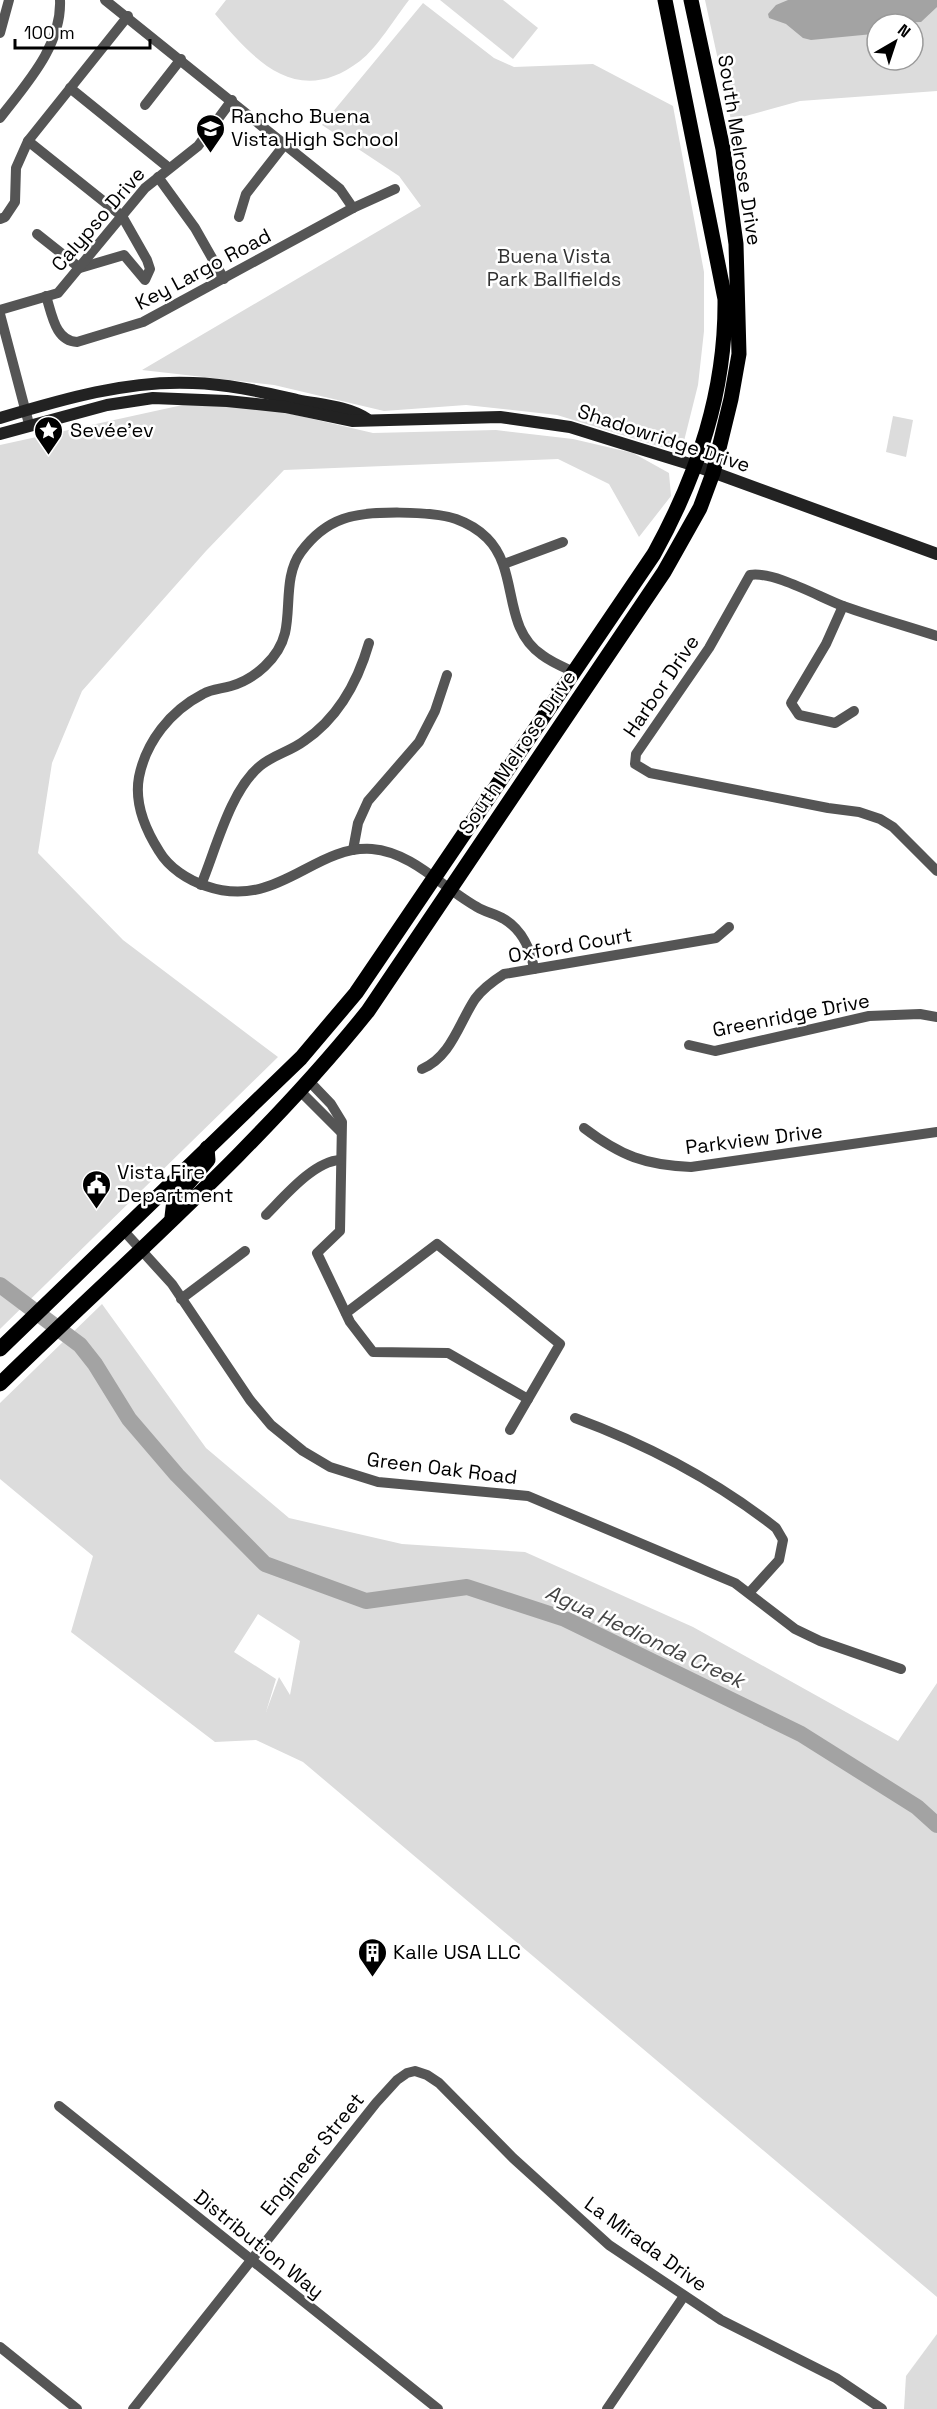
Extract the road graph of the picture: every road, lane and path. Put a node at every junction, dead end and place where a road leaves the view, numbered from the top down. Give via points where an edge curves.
1 (9, 0) edge
2 (60, 0) edge
3 (105, 0) edge
4 (665, 0) edge
5 (692, 0) edge
6 (128, 16) junction
7 (0, 33) edge
8 (181, 59) junction
9 (70, 88) junction
10 (232, 100) junction
11 (145, 105) dead end
12 (0, 118) edge
13 (28, 141) junction
14 (285, 144) junction
15 (169, 168) junction
16 (158, 177) junction
17 (395, 189) dead end
18 (353, 208) junction
19 (122, 216) junction
20 (239, 217) dead end
21 (0, 219) edge
22 (37, 234) dead end
23 (80, 268) junction
24 (224, 279) junction
25 (46, 296) junction
26 (0, 312) edge
27 (26, 410) junction
28 (0, 418) edge
29 (367, 418) junction
30 (29, 424) junction
31 (0, 434) edge
32 (696, 466) junction
33 (713, 473) junction
34 (563, 542) dead end
35 (937, 554) edge
36 (504, 564) junction
37 (843, 606) junction
38 (937, 636) edge
39 (369, 643) dead end
40 (574, 672) junction
41 (447, 675) dead end
42 (854, 711) dead end
43 (353, 850) junction
44 (937, 871) edge
45 (435, 878) junction
46 (201, 885) junction
47 (451, 889) junction
48 (729, 927) dead end
49 (534, 969) junction
50 (937, 1017) edge
51 (689, 1045) dead end
52 (422, 1069) dead end
53 (303, 1085) junction
54 (585, 1128) dead end
55 (937, 1132) edge
56 (207, 1149) junction
57 (340, 1160) junction
58 (266, 1215) dead end
59 (172, 1217) junction
60 (123, 1230) junction
61 (141, 1248) junction
62 (245, 1251) dead end
63 (181, 1299) junction
64 (346, 1313) junction
65 (0, 1349) edge
66 (0, 1384) edge
67 (528, 1399) junction
68 (575, 1418) dead end
69 (510, 1430) dead end
70 (749, 1593) junction
71 (901, 1669) dead end
72 (415, 2071) joint
73 (59, 2106) dead end
74 (249, 2260) junction
75 (684, 2296) junction
76 (0, 2347) edge
77 (77, 2409) edge
78 (133, 2409) edge
79 (438, 2409) edge
80 (607, 2409) edge
81 (882, 2409) edge

1 - 7 street
2 - 12 street via 54,35 42,62
3 - 6 street
4 - 32 main road, South Melrose Drive via 725,299 719,382 710,427
5 - 33 main road, South Melrose Drive via 723,149 739,288 739,354
6 - 8 street
6 - 9 street
8 - 10 street
8 - 11 street
9 - 13 street
9 - 15 street
10 - 14 street
10 - 15 street, Calypso Drive via 198,146
13 - 19 street
13 - 21 street via 16,168 15,202
14 - 18 street via 340,189
14 - 20 street via 246,194
15 - 16 street, Calypso Drive
16 - 19 street, Calypso Drive
16 - 24 street via 195,228
17 - 18 street, Key Largo Road
18 - 24 street, Key Largo Road
19 - 23 street, Calypso Drive
19 - 23 street via 147,260 150,269 145,280 124,255
22 - 23 street
23 - 25 street, Calypso Drive via 58,293
24 - 25 street, Key Largo Road via 142,322 77,342 68,342 60,334
25 - 26 street, Calypso Drive
26 - 27 street
27 - 28 street, Shadowridge Drive
27 - 29 street, Shadowridge Drive via 152,383 193,383 258,390 352,410
27 - 30 street
29 - 30 street, Shadowridge Drive via 352,421 285,407 227,401 153,399 107,405
29 - 32 street, Shadowridge Drive via 500,417 570,427
30 - 31 street, Shadowridge Drive
32 - 33 street, Shadowridge Drive
32 - 40 main road, South Melrose Drive via 654,554
33 - 35 street, Shadowridge Drive
33 - 47 main road, South Melrose Drive via 700,508 663,572
34 - 36 street
36 - 40 street via 514,614 531,646
36 - 46 street via 488,539 454,518 371,514 344,518 321,530 299,554 289,587 288,622 275,657 233,686 201,695 173,714 156,733 138,778 140,814 146,831 162,857
37 - 38 street, Harbor Drive
37 - 42 street via 791,703 799,715 835,723
37 - 44 street, Harbor Drive via 759,574 750,575 710,648 636,754 635,764 650,773 880,819 894,827
39 - 46 street via 362,667 333,714 305,741 260,766 239,790
40 - 45 main road, South Melrose Drive
41 - 43 street via 419,742 368,801 358,823
43 - 45 street via 382,851
43 - 46 street via 273,886 245,892
45 - 47 street
45 - 56 main road, South Melrose Drive via 329,1027
47 - 49 street via 506,920 523,937
47 - 53 main road, South Melrose Drive via 368,1011
48 - 49 street, Oxford Court via 716,938
49 - 52 street, Oxford Court via 504,974 484,988 443,1054
50 - 51 street, Greenridge Drive via 869,1016 715,1051
53 - 57 street via 340,1131
53 - 59 main road, South Melrose Drive
54 - 55 street, Parkview Drive via 611,1149 635,1159 691,1167
56 - 59 main road via 208,1160 174,1200
56 - 60 main road, South Melrose Drive
57 - 58 street via 327,1161
57 - 64 street via 340,1231 317,1253
59 - 61 main road, South Melrose Drive
60 - 61 street, Green Oak Road
60 - 65 main road, South Melrose Drive
61 - 63 street, Green Oak Road
61 - 66 main road, South Melrose Drive
62 - 63 street
63 - 70 street, Green Oak Road via 271,1425 330,1467 378,1482 528,1496 735,1582
64 - 67 street via 373,1352 448,1353
64 - 67 street via 437,1244 560,1344
67 - 69 street
68 - 70 street via 649,1448 701,1476 776,1528 783,1540 779,1560
70 - 71 street, Green Oak Road via 795,1629
72 - 74 street, Engineer Street via 402,2076 386,2091
72 - 75 street, La Mirada Drive via 439,2083 513,2158 609,2245
73 - 74 street, Distribution Way
74 - 78 street, Engineer Street
74 - 79 street, Distribution Way
75 - 80 street
75 - 81 street, La Mirada Drive via 836,2378
76 - 77 street

